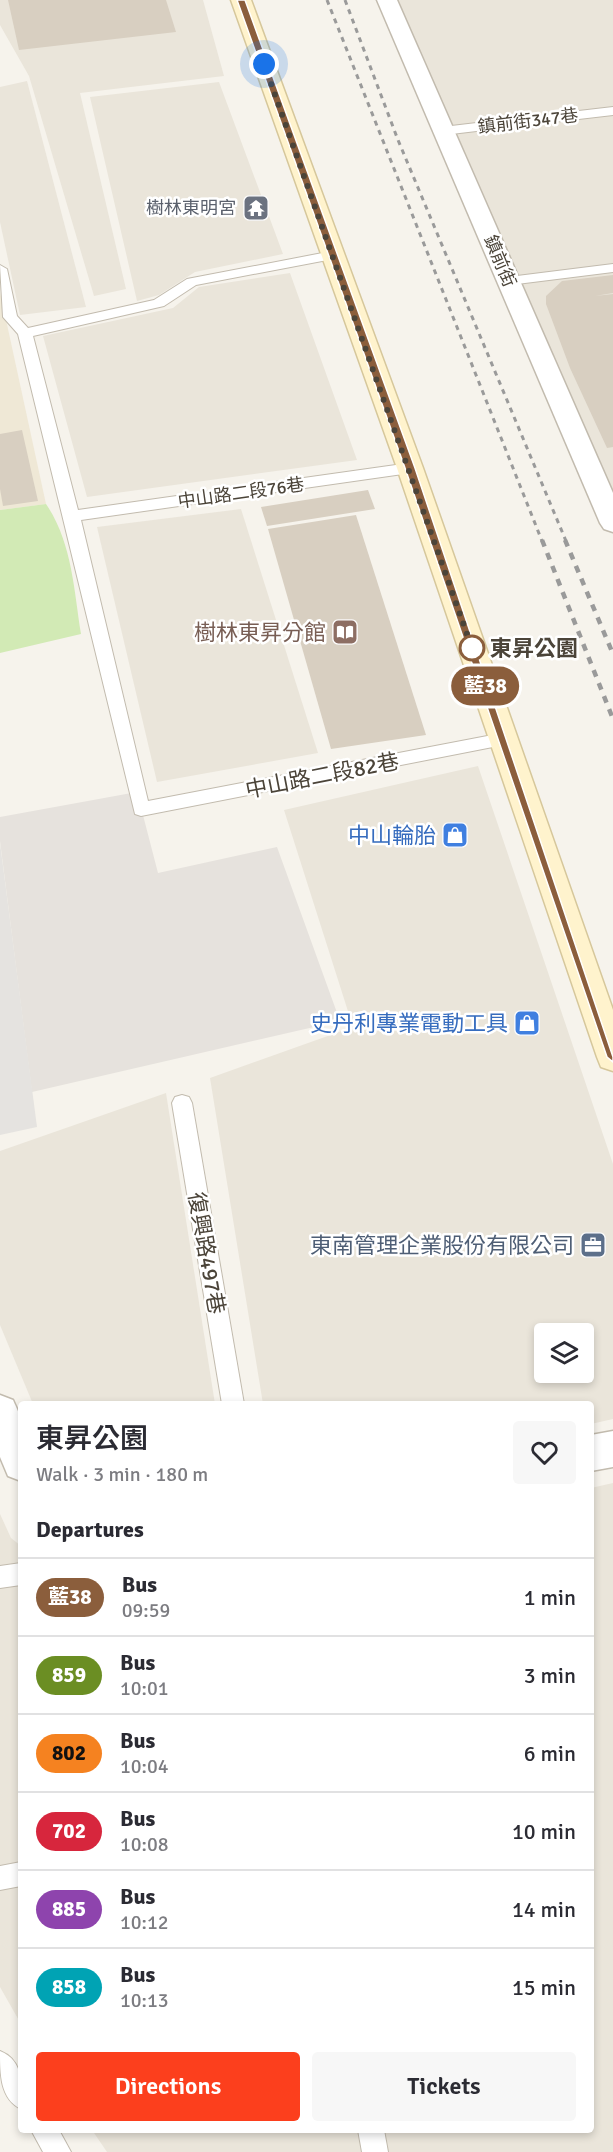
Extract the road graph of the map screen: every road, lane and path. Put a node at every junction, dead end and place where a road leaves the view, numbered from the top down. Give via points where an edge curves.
1 (241, 0) edge
2 (387, 0) edge
3 (613, 111) edge
4 (443, 131) junction
5 (333, 255) junction
6 (613, 268) edge
7 (0, 269) edge
8 (508, 281) junction
9 (25, 333) junction
10 (410, 468) junction
11 (72, 516) junction
12 (613, 522) edge
13 (503, 740) junction
14 (613, 1057) edge
15 (182, 1102) dead end
16 (232, 1401) edge
17 (0, 1412) edge
18 (613, 1449) edge
19 (594, 1452) edge
20 (18, 1456) edge
21 (18, 1574) edge
22 (0, 1577) edge
23 (18, 1875) edge
24 (0, 1878) edge
25 (0, 2064) edge
26 (18, 2091) edge
27 (46, 2133) edge
28 (372, 2133) edge
29 (58, 2152) edge
30 (375, 2152) edge

1 - 5 main road
2 - 4 street, 鎮前街
3 - 4 lane, 鎮前街347巷
4 - 8 street, 鎮前街
5 - 9 lane via 192,282 159,303
5 - 10 main road
6 - 8 lane
7 - 9 lane via 10,317
8 - 12 street, 鎮前街
9 - 11 lane
10 - 11 lane, 中山路二段76巷
10 - 13 main road
11 - 13 lane, 中山路二段82巷 via 141,809
13 - 14 main road
15 - 16 lane, 復興路497巷
17 - 20 street
18 - 19 street
21 - 22 lane
23 - 24 lane
25 - 26 lane
27 - 29 lane
28 - 30 lane

